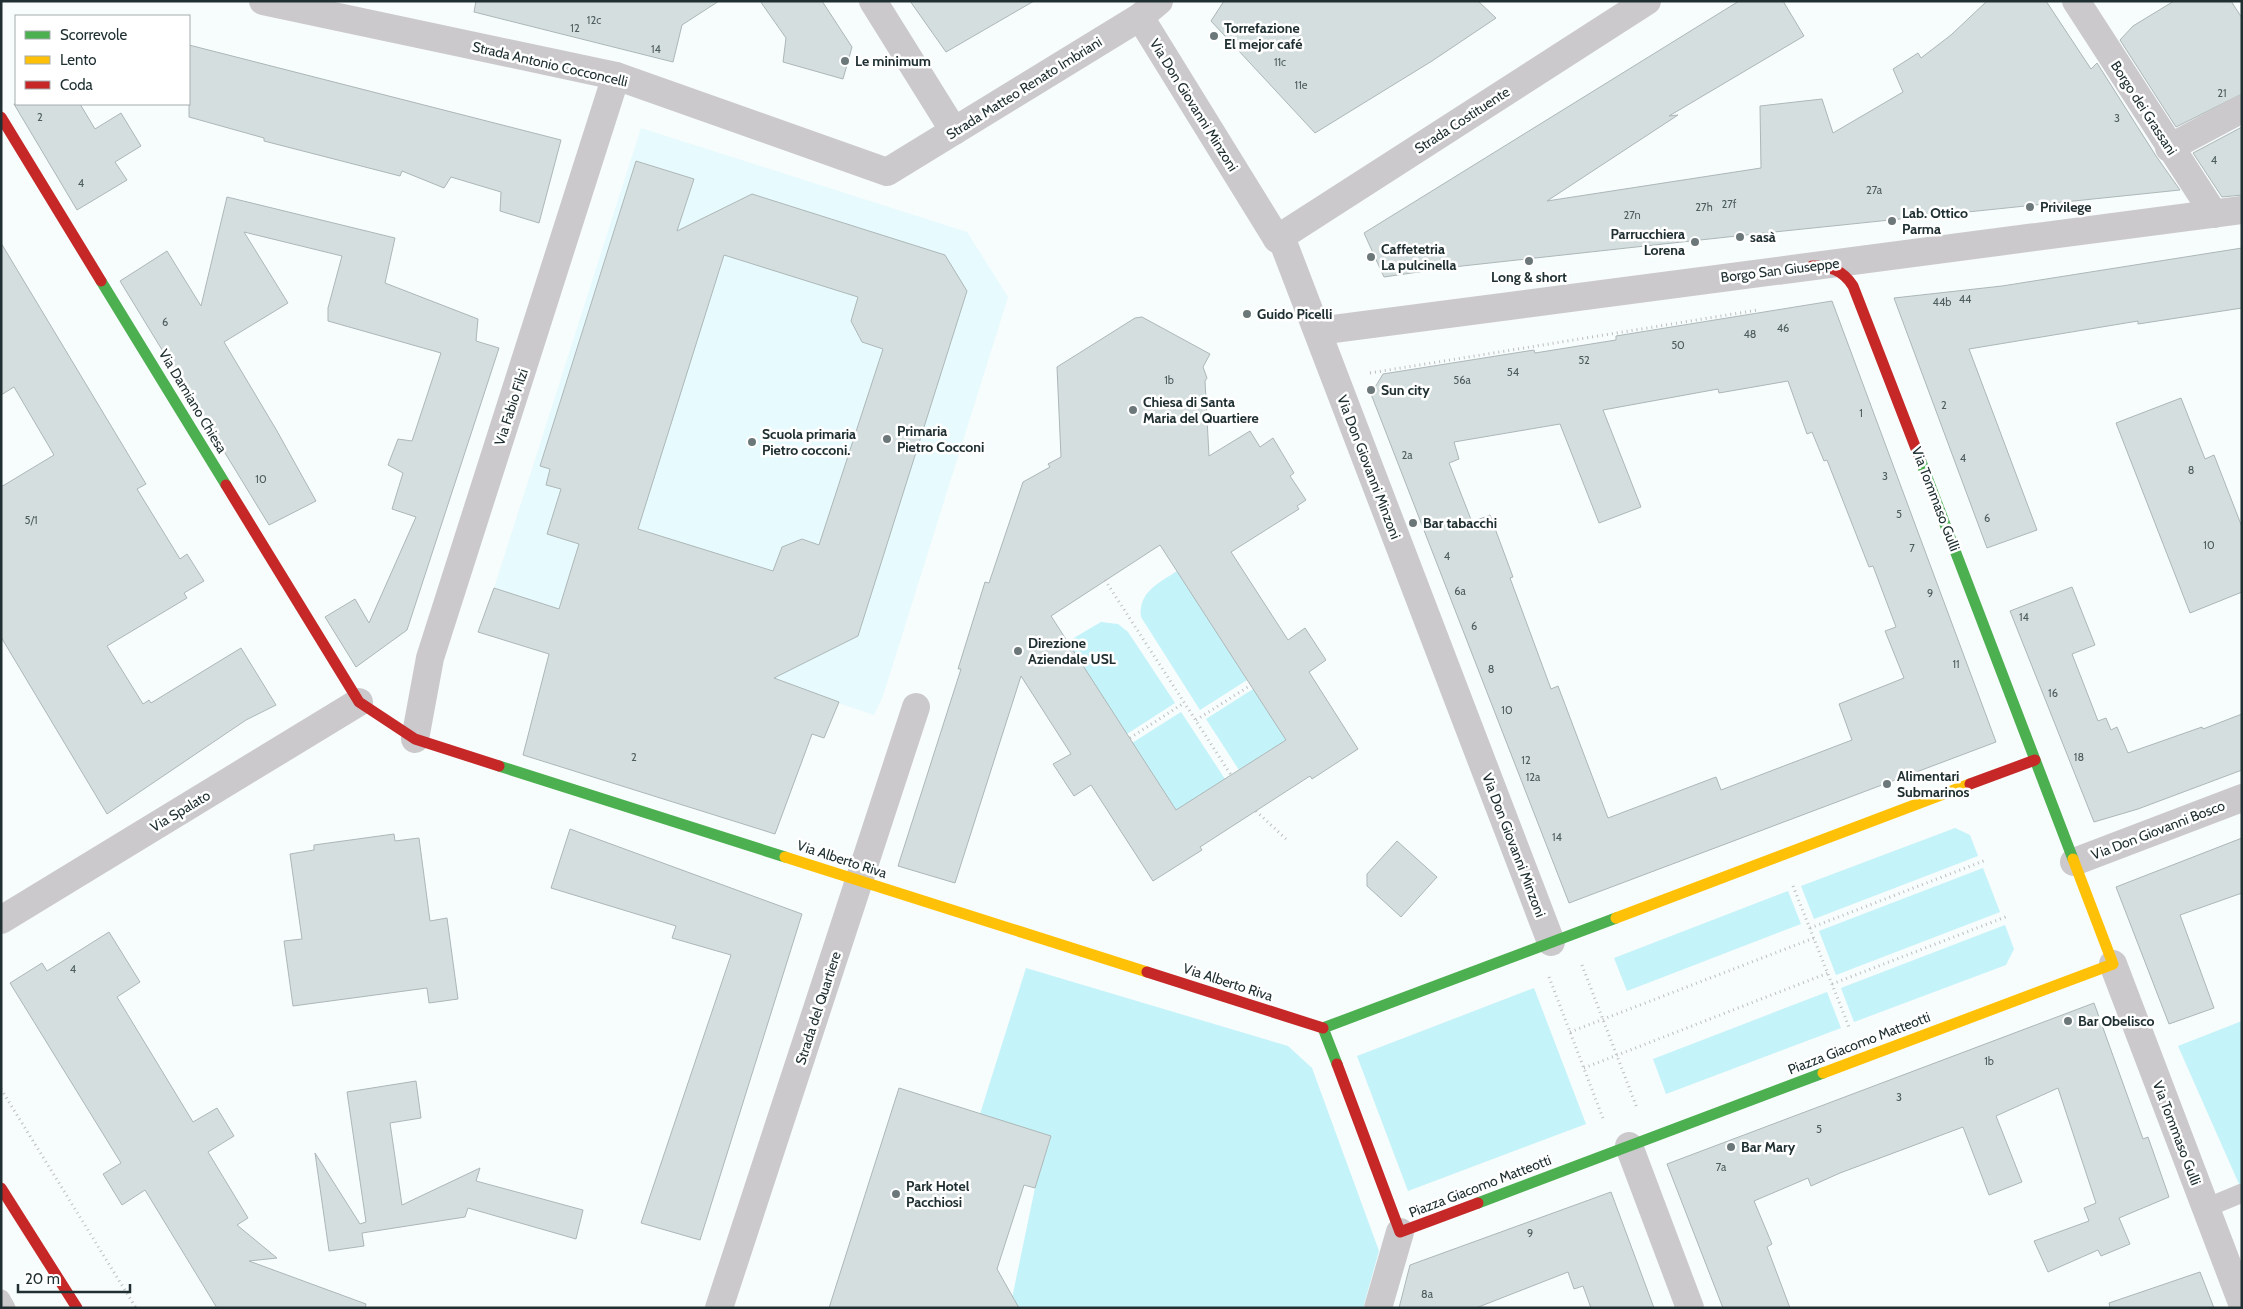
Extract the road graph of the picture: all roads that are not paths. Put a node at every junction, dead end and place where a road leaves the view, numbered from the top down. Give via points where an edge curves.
1 (263, 1) edge
2 (873, 1) edge
3 (1647, 1) edge
4 (2076, 1) edge
5 (1150, 9) edge
6 (616, 76) junction
7 (2242, 109) edge
8 (1, 116) edge
9 (954, 131) junction
10 (2169, 148) junction
11 (887, 172) joint
12 (2242, 210) edge
13 (2214, 214) junction
14 (1277, 239) junction
15 (1812, 266) junction
16 (1318, 331) junction
17 (359, 702) junction
18 (916, 707) dead end
19 (415, 740) junction
20 (2035, 760) junction
21 (2242, 798) edge
22 (2074, 862) junction
23 (860, 880) junction
24 (1, 920) edge
25 (1551, 942) junction
26 (2113, 964) junction
27 (1323, 1028) junction
28 (1629, 1146) junction
29 (1, 1188) edge
30 (2242, 1193) edge
31 (2206, 1208) junction
32 (1400, 1232) junction
33 (1, 1300) edge
34 (2242, 1303) edge
35 (6, 1308) edge
36 (77, 1308) edge
37 (719, 1308) edge
38 (1378, 1308) edge
39 (1690, 1308) edge

1 - 6 street, Strada Antonio Cocconcelli
2 - 9 street
3 - 14 street, Strada Costituente
4 - 10 street, Borgo dei Grassani
5 - 9 street, Strada Matteo Renato Imbriani
5 - 14 street, Via Don Giovanni Minzoni
6 - 11 street, Strada Antonio Cocconcelli
6 - 19 street, Via Fabio Filzi via 430,658
7 - 10 street
8 - 17 street, Via Damiano Chiesa
9 - 11 street, Strada Matteo Renato Imbriani
10 - 13 street, Borgo dei Grassani
12 - 13 street, Borgo San Giuseppe
13 - 15 street, Borgo San Giuseppe
14 - 16 street, Via Don Giovanni Minzoni via 1283,242
15 - 16 street, Borgo San Giuseppe
15 - 20 street, Via Tommaso Gulli via 1840,270 1850,279 1857,293
16 - 25 street, Via Don Giovanni Minzoni
17 - 19 street, Via Alberto Riva
17 - 24 street, Via Spalato
18 - 23 street, Strada del Quartiere
19 - 23 street, Via Alberto Riva
20 - 22 street
20 - 25 street
21 - 22 street, Via Don Giovanni Bosco
22 - 26 street
23 - 27 street, Via Alberto Riva
23 - 37 street, Strada del Quartiere
25 - 27 street
26 - 28 street, Piazza Giacomo Matteotti
26 - 31 street, Via Tommaso Gulli
27 - 32 street, Piazza Giacomo Matteotti
28 - 32 street, Piazza Giacomo Matteotti
28 - 39 street
29 - 36 street
30 - 31 lane
31 - 34 street, Via Tommaso Gulli
32 - 38 street
33 - 35 lane

